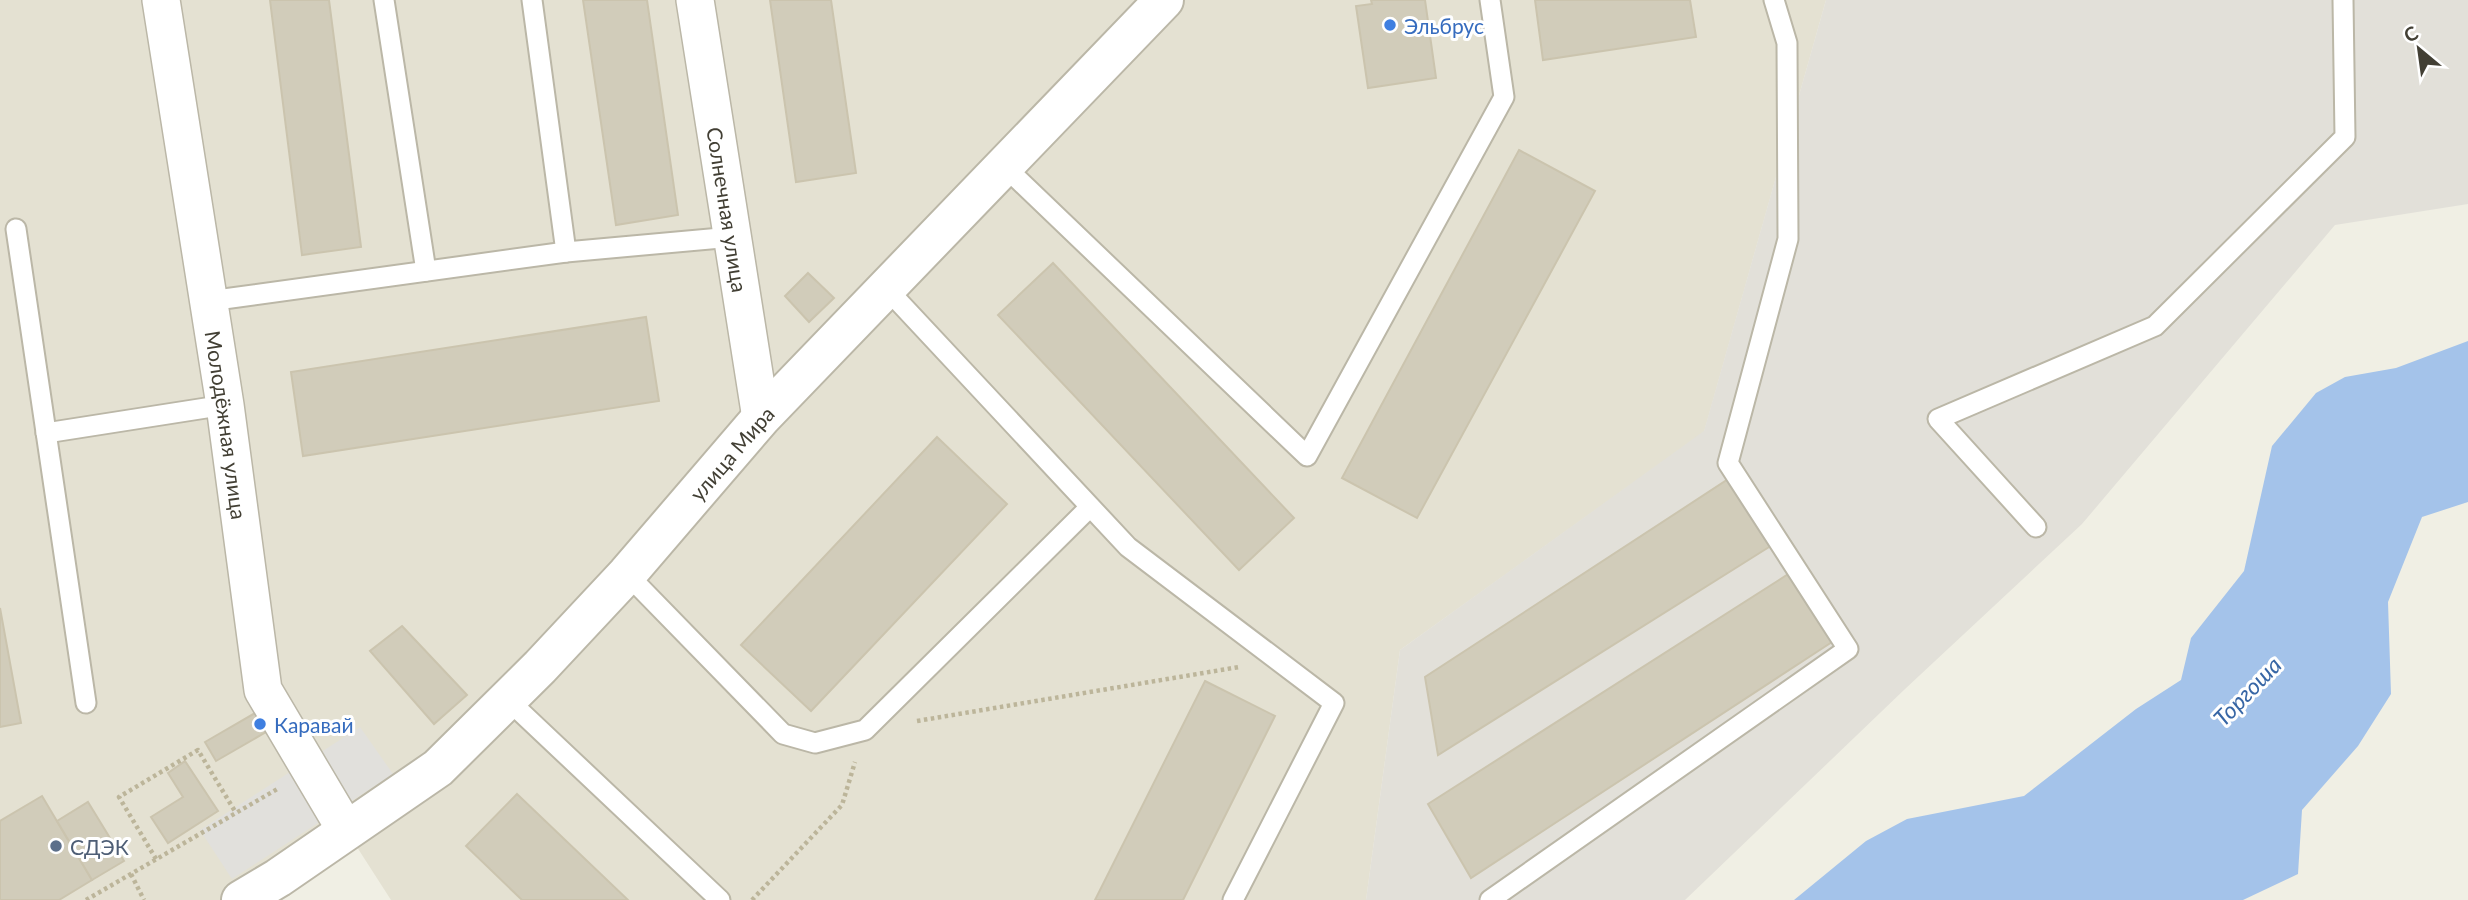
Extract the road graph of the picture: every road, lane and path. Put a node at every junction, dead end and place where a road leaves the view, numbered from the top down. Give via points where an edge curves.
1 (161, 0) edge
2 (384, 0) edge
3 (532, 0) edge
4 (695, 0) edge
5 (1164, 0) edge
6 (1490, 0) edge
7 (1774, 0) edge
8 (2343, 0) edge
9 (1003, 165) junction
10 (16, 229) dead end
11 (732, 237) junction
12 (566, 252) junction
13 (426, 271) junction
14 (886, 288) junction
15 (209, 301) junction
16 (225, 405) junction
17 (761, 418) junction
18 (46, 433) junction
19 (1090, 507) junction
20 (2036, 527) dead end
21 (627, 574) junction
22 (1278, 661) junction
23 (508, 699) junction
24 (86, 703) dead end
25 (864, 730) junction
26 (310, 770) junction
27 (236, 813) junction
28 (346, 830) junction
29 (156, 859) junction
30 (131, 874) junction
31 (284, 889) edge
32 (86, 900) edge
33 (144, 900) edge
34 (241, 900) edge
35 (720, 900) edge
36 (752, 900) edge
37 (1233, 900) edge
38 (1490, 900) edge

1 - 15 street, Молодёжная улица
2 - 13 lane
3 - 12 lane
4 - 11 street, Солнечная улица
5 - 9 street, улица Мира
6 - 9 lane via 1504,97 1307,456
7 - 38 lane via 1787,43 1788,239 1728,463 1848,649
8 - 20 lane via 2346,137 2155,326 1938,419
9 - 14 street, улица Мира
10 - 18 lane
11 - 12 lane
11 - 17 street, Солнечная улица
12 - 13 lane
13 - 15 lane
14 - 17 street, улица Мира
14 - 19 lane
15 - 16 street, Молодёжная улица
16 - 18 lane
16 - 26 street, Молодёжная улица via 263,690
17 - 21 street, улица Мира
18 - 24 lane
19 - 22 lane via 1128,547
19 - 25 lane
21 - 23 street, улица Мира
21 - 25 lane via 782,734 815,743
22 - 25 path
22 - 37 lane via 1334,703
23 - 28 street, улица Мира via 438,768
23 - 35 lane
25 - 36 path via 842,805
26 - 27 path
26 - 28 street, Молодёжная улица
27 - 29 path
27 - 29 path via 198,750 119,797
28 - 31 street, улица Мира
29 - 30 path
30 - 32 path
30 - 33 path
31 - 34 street, улица Мира

